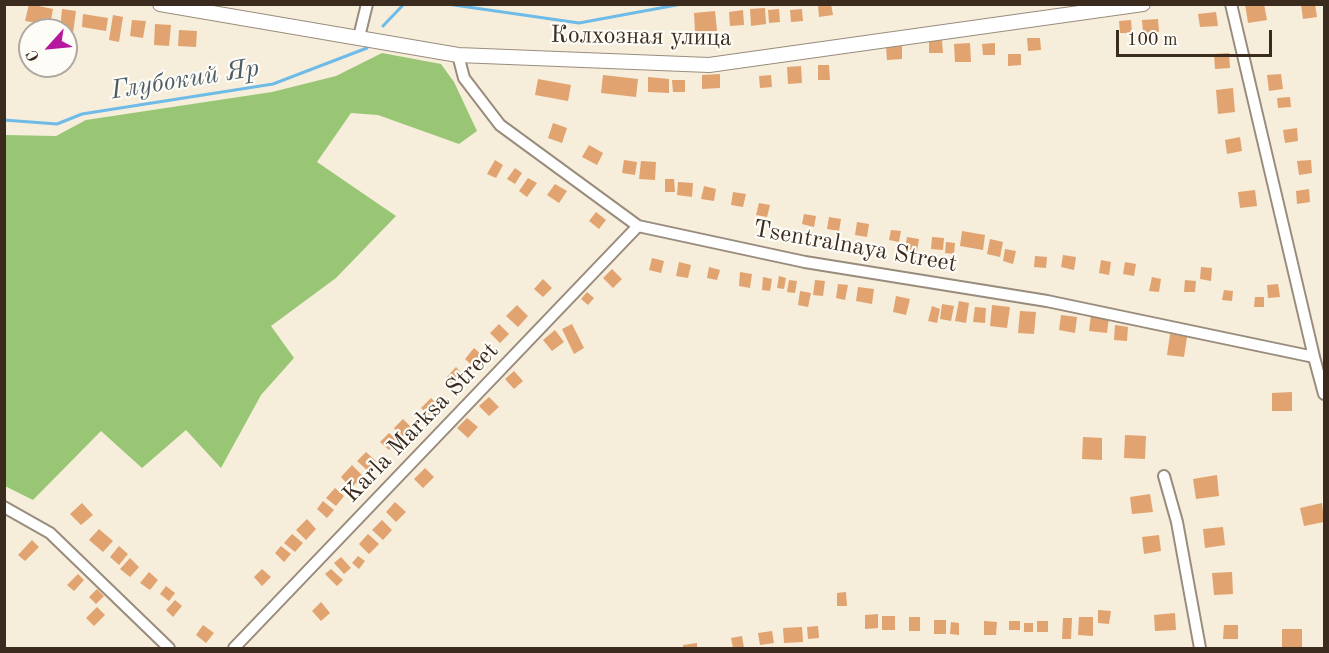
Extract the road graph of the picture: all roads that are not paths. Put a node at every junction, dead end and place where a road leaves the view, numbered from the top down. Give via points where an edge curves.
1 (160, 4) edge
2 (367, 4) edge
3 (1143, 4) edge
4 (1231, 4) edge
5 (359, 37) junction
6 (458, 55) junction
7 (638, 226) junction
8 (1314, 357) junction
9 (1324, 394) edge
10 (1164, 476) dead end
11 (4, 507) edge
12 (169, 648) edge
13 (234, 648) edge
14 (1200, 648) edge

1 - 5 street, Колхозная улица
2 - 5 street
3 - 6 street, Колхозная улица via 709,65
4 - 8 street
5 - 6 street, Колхозная улица
6 - 7 street, Tsentralnaya Street via 464,78 500,125
7 - 8 street, Tsentralnaya Street via 805,262 1047,301
7 - 13 street, Karla Marksa Street
8 - 9 street
10 - 14 street via 1177,522
11 - 12 street via 50,533

